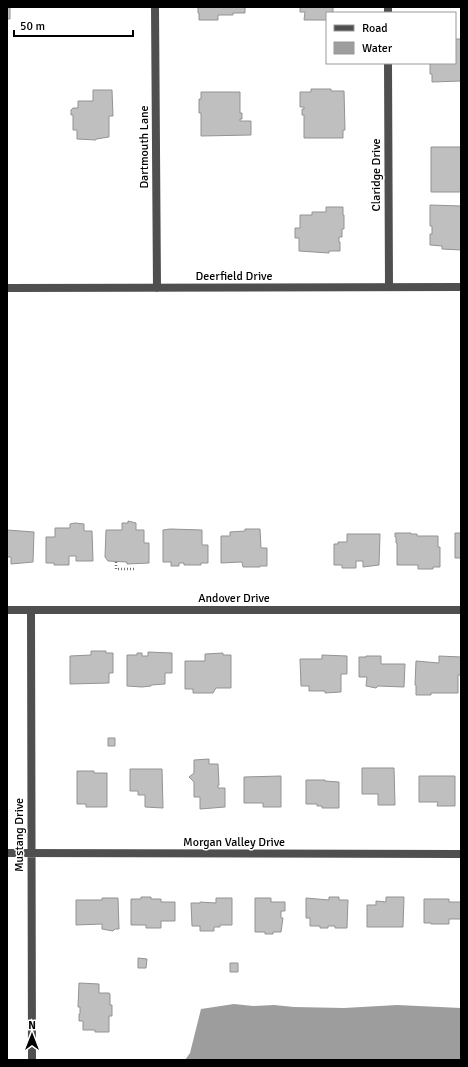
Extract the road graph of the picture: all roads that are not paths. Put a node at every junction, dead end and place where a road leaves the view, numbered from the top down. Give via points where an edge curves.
1 (155, 7) edge
2 (388, 64) edge
3 (389, 287) junction
4 (461, 287) edge
5 (7, 288) edge
6 (157, 288) junction
7 (7, 610) edge
8 (31, 610) junction
9 (461, 610) edge
10 (7, 853) edge
11 (31, 854) junction
12 (461, 854) edge
13 (32, 1060) edge

1 - 6 street, Dartmouth Lane
2 - 3 street, Claridge Drive
3 - 4 street, Deerfield Drive
3 - 6 street, Deerfield Drive
5 - 6 street, Deerfield Drive
7 - 8 street, Andover Drive
8 - 9 street, Andover Drive
8 - 11 street, Mustang Drive
10 - 11 street, Morgan Valley Drive
11 - 12 street, Morgan Valley Drive
11 - 13 street, Mustang Drive

